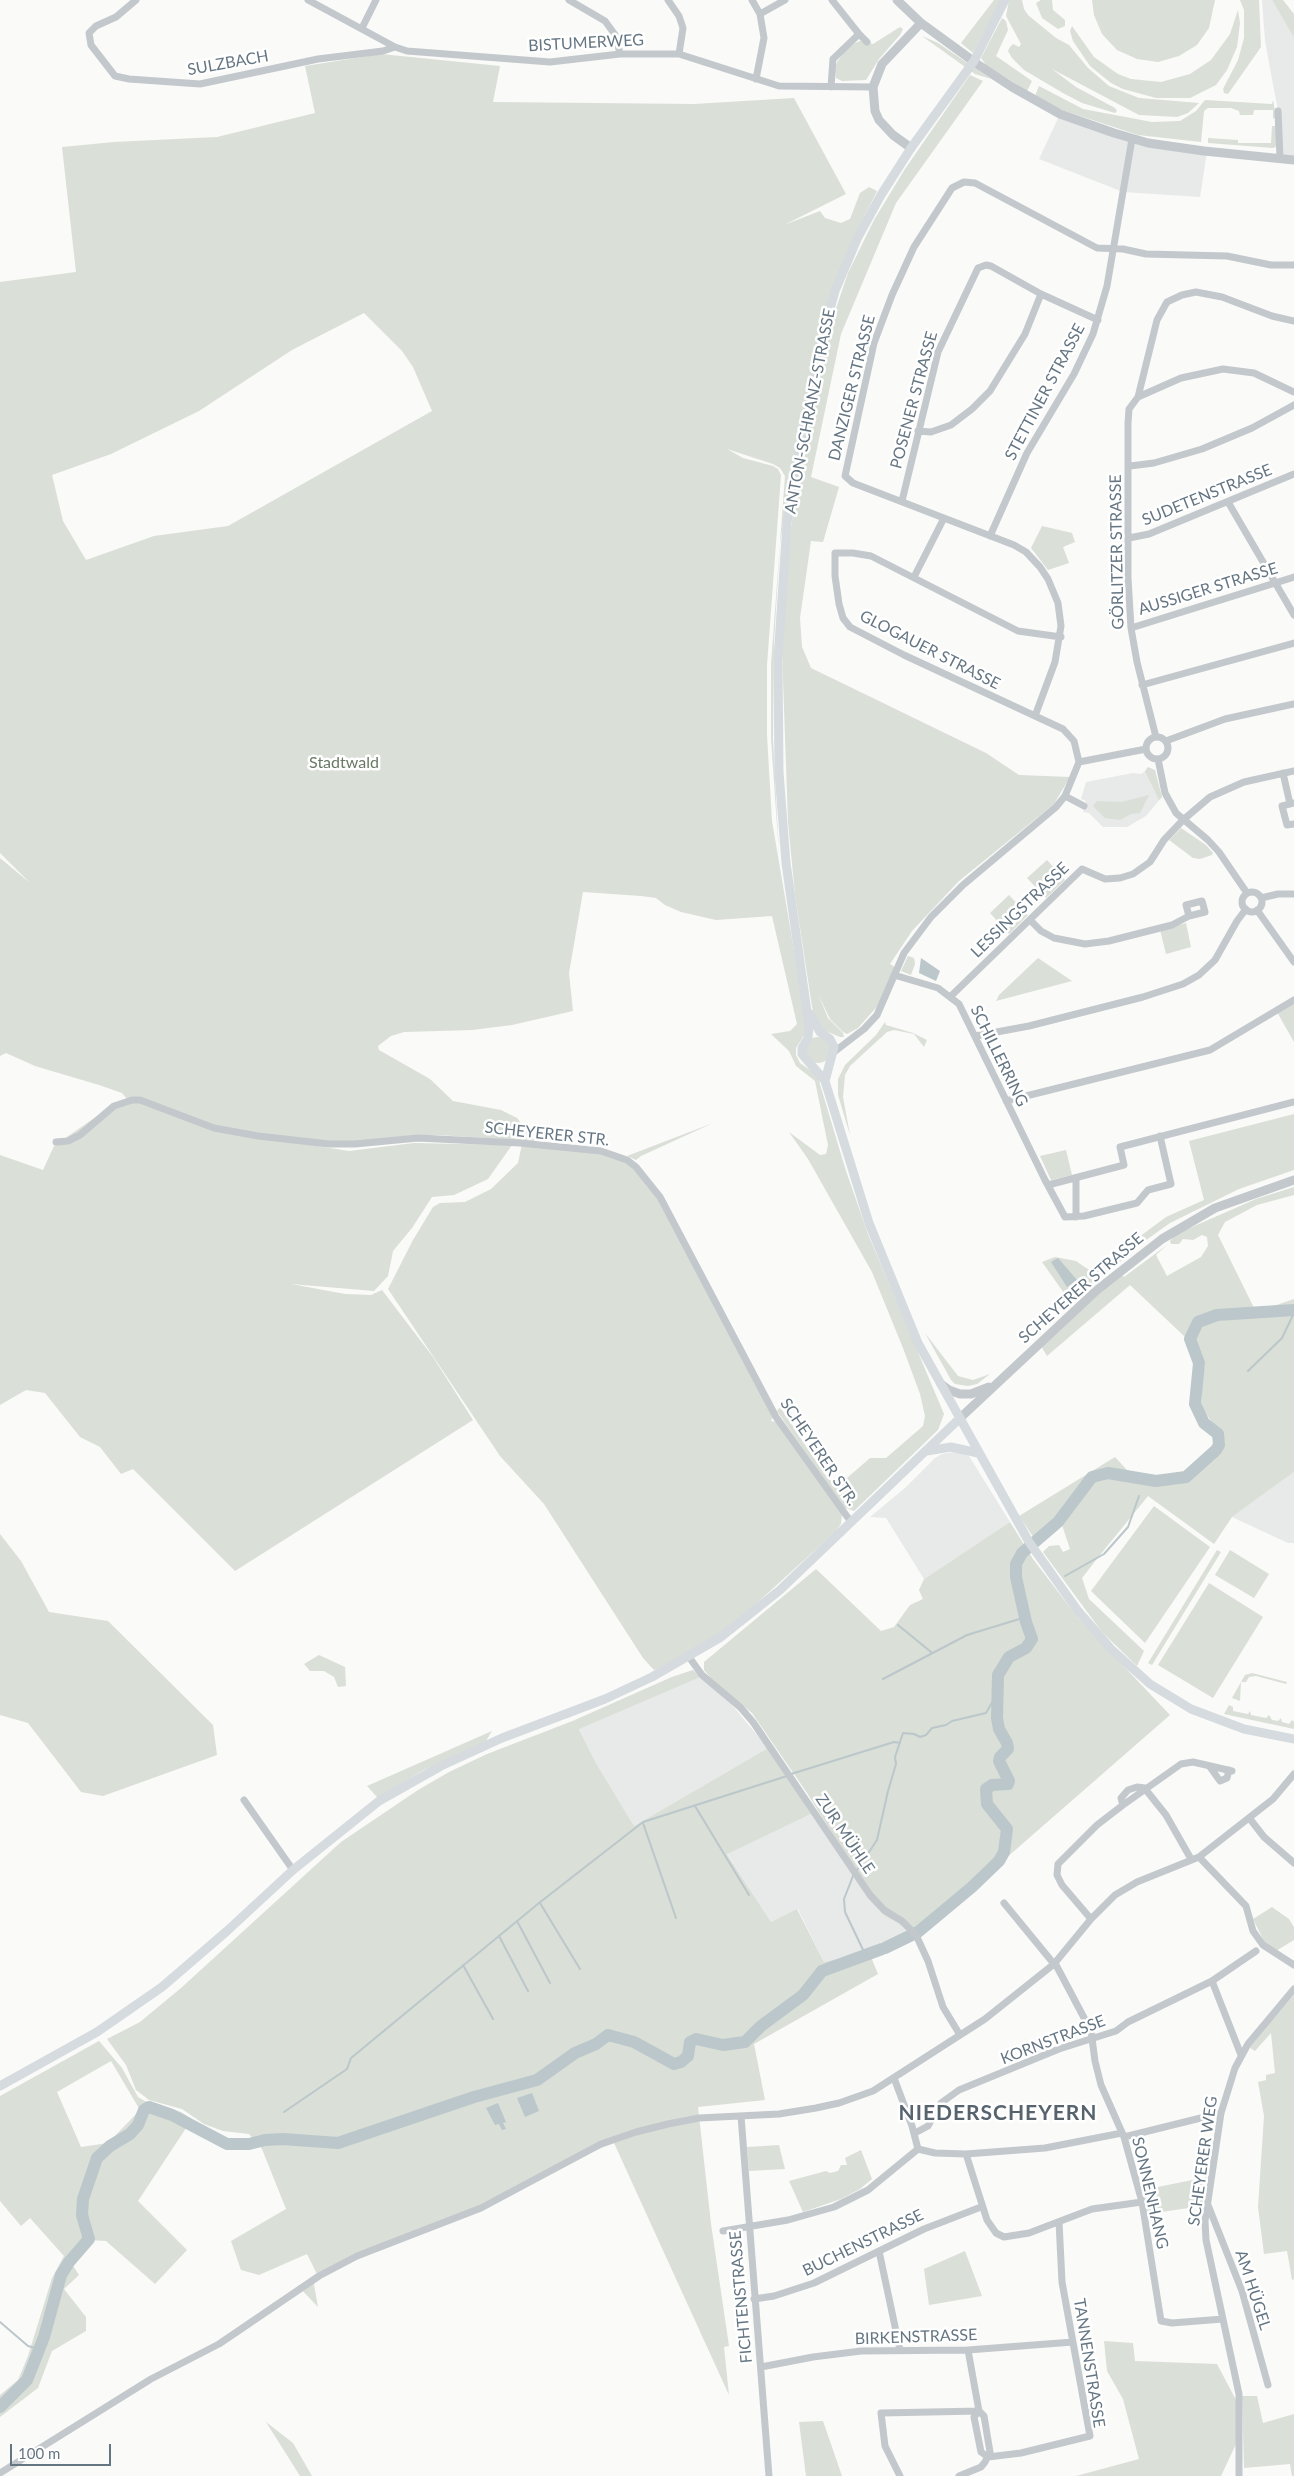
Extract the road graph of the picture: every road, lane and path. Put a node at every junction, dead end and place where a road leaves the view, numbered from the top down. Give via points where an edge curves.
1 (136, 0) edge
2 (308, 0) edge
3 (376, 0) edge
4 (569, 0) edge
5 (668, 0) edge
6 (752, 0) edge
7 (785, 0) edge
8 (832, 0) edge
9 (897, 0) edge
10 (1005, 0) edge
11 (760, 14) junction
12 (921, 23) junction
13 (362, 28) junction
14 (859, 34) junction
15 (867, 42) dead end
16 (395, 47) junction
17 (620, 54) junction
18 (679, 54) junction
19 (969, 58) dead end
20 (977, 64) dead end
21 (756, 79) junction
22 (831, 87) junction
23 (873, 87) junction
24 (1278, 111) dead end
25 (1132, 139) junction
26 (911, 148) junction
27 (1280, 158) junction
28 (1294, 160) edge
29 (1114, 249) junction
30 (1294, 265) edge
31 (1041, 294) junction
32 (1098, 320) junction
33 (1294, 320) edge
34 (1294, 392) edge
35 (1138, 396) junction
36 (1294, 405) edge
37 (918, 431) junction
38 (1130, 466) junction
39 (1294, 474) edge
40 (902, 501) junction
41 (1228, 502) junction
42 (944, 518) junction
43 (990, 536) junction
44 (1129, 538) junction
45 (914, 576) junction
46 (1294, 577) edge
47 (1276, 582) junction
48 (1294, 615) edge
49 (1131, 628) junction
50 (1061, 637) junction
51 (1294, 643) edge
52 (1142, 685) junction
53 (1294, 704) edge
54 (1035, 716) junction
55 (1156, 737) junction
56 (1166, 741) junction
57 (1146, 749) junction
58 (1158, 759) junction
59 (1079, 762) junction
60 (1294, 771) edge
61 (1283, 773) junction
62 (1065, 796) junction
63 (1292, 803) edge
64 (1084, 806) dead end
65 (1182, 820) junction
66 (1294, 824) edge
67 (1247, 893) junction
68 (1294, 894) edge
69 (1261, 898) junction
70 (1246, 909) junction
71 (1257, 910) junction
72 (1189, 916) dead end
73 (1030, 920) junction
74 (1294, 962) edge
75 (894, 975) junction
76 (951, 996) junction
77 (1294, 1000) edge
78 (807, 1006) junction
79 (975, 1036) junction
80 (826, 1037) junction
81 (808, 1038) junction
82 (850, 1039) junction
83 (834, 1052) junction
84 (829, 1062) junction
85 (811, 1065) junction
86 (824, 1081) junction
87 (1006, 1101) junction
88 (1294, 1102) edge
89 (1160, 1136) junction
90 (56, 1142) dead end
91 (1076, 1178) junction
92 (1294, 1180) edge
93 (1048, 1185) junction
94 (1076, 1217) junction
95 (938, 1381) junction
96 (994, 1385) junction
97 (959, 1419) junction
98 (925, 1451) junction
99 (978, 1453) junction
100 (851, 1522) junction
101 (689, 1657) junction
102 (1294, 1740) edge
103 (1210, 1767) junction
104 (1294, 1774) edge
105 (1146, 1789) junction
106 (244, 1800) dead end
107 (1250, 1819) junction
108 (1199, 1857) junction
109 (1191, 1859) junction
110 (1294, 1863) edge
111 (293, 1870) junction
112 (1004, 1902) dead end
113 (1091, 1919) junction
114 (1256, 1950) dead end
115 (1054, 1963) junction
116 (1294, 1965) edge
117 (1212, 1981) junction
118 (1294, 1989) edge
119 (960, 2035) junction
120 (1093, 2038) junction
121 (1240, 2054) junction
122 (894, 2078) junction
123 (0, 2086) edge
124 (1221, 2113) junction
125 (741, 2116) junction
126 (915, 2133) junction
127 (1123, 2135) junction
128 (918, 2149) junction
129 (966, 2154) junction
130 (1142, 2202) junction
131 (1208, 2205) junction
132 (981, 2206) junction
133 (1059, 2222) junction
134 (748, 2226) junction
135 (723, 2231) dead end
136 (879, 2251) junction
137 (754, 2299) junction
138 (1223, 2319) junction
139 (1073, 2342) junction
140 (900, 2350) junction
141 (968, 2350) junction
142 (762, 2367) junction
143 (1268, 2385) dead end
144 (979, 2411) junction
145 (988, 2457) junction
146 (4, 2473) edge
147 (769, 2476) edge
148 (900, 2476) edge
149 (959, 2476) edge
150 (1238, 2476) edge

1 - 16 street, SULZBACH via 89,33 91,44 114,76 146,82 206,84 318,59
2 - 13 street, BISTUMERWEG
3 - 13 street
4 - 17 street via 605,21 616,36
5 - 18 street via 683,28
6 - 11 street
7 - 11 street
8 - 14 street
9 - 12 street
10 - 26 main road, ANTON-SCHRANZ-STRASSE via 987,39 959,84
11 - 21 street via 764,45
12 - 19 street
12 - 23 street via 882,64
13 - 16 street, BISTUMERWEG
14 - 15 street
14 - 22 street via 833,59
16 - 17 street, BISTUMERWEG via 431,53 550,62
17 - 18 street, BISTUMERWEG
18 - 21 street, BISTUMERWEG
20 - 25 street via 1060,114
21 - 22 street, BISTUMERWEG via 779,86
22 - 23 street, BISTUMERWEG
23 - 26 street via 879,120
24 - 27 street
25 - 27 street via 1207,152
25 - 29 street, STETTINER STRASSE
26 - 78 main road, ANTON-SCHRANZ-STRASSE via 858,237 835,291 820,345 788,514 778,661 778,752 789,893
27 - 28 street
29 - 30 street, DANZIGER STRASSE via 1146,254 1227,256 1271,265
29 - 32 street, STETTINER STRASSE
29 - 40 street, DANZIGER STRASSE via 1097,248 975,183 960,182 952,188 914,247 886,310 874,343 845,472 849,481
31 - 32 street, POSENER STRASSE
31 - 37 street via 1025,334 990,391 951,425 931,432
31 - 37 street, POSENER STRASSE via 991,266 982,266 974,271 938,352
32 - 43 street, STETTINER STRASSE via 1074,374 1027,453
33 - 35 street, GÖRLITZER STRASSE via 1272,316 1205,293 1189,293 1167,302 1157,320
34 - 35 street via 1254,373 1223,369 1186,376
35 - 38 street, GÖRLITZER STRASSE via 1129,414
36 - 38 street via 1252,428 1208,446 1154,463
37 - 40 street, POSENER STRASSE
38 - 44 street, GÖRLITZER STRASSE
39 - 41 street, SUDETENSTRASSE
40 - 42 street, DANZIGER STRASSE
41 - 44 street, SUDETENSTRASSE via 1149,534
41 - 47 street
42 - 43 street, DANZIGER STRASSE
42 - 45 street
43 - 50 street, DANZIGER STRASSE via 1020,549 1040,567 1061,613
44 - 49 street, GÖRLITZER STRASSE
45 - 50 street, GLOGAUER STRASSE via 1018,631
45 - 54 street, GLOGAUER STRASSE via 871,556 835,553 836,585 846,623 856,631
46 - 47 street, AUSSIGER STRASSE
47 - 48 street
47 - 49 street, AUSSIGER STRASSE
49 - 52 street, GÖRLITZER STRASSE
50 - 54 street, DANZIGER STRASSE
51 - 52 street
52 - 55 street, GÖRLITZER STRASSE
53 - 56 street via 1225,719
54 - 59 street, GLOGAUER STRASSE via 1069,734
55 - 56 street
55 - 57 street via 1149,740
56 - 58 street via 1168,752
57 - 58 street via 1149,756
57 - 59 street
58 - 65 street via 1165,793
59 - 62 street
60 - 61 street
61 - 63 street
61 - 65 street via 1224,789
62 - 64 street
62 - 75 street via 931,917 907,948
63 - 66 street via 1282,806 1287,825
65 - 67 street via 1208,840
65 - 73 street, LESSINGSTRASSE via 1150,862 1138,871 1113,879 1082,870
67 - 69 street via 1256,893
67 - 70 street via 1242,901
68 - 69 street
69 - 71 street
70 - 71 street
70 - 79 street via 1214,960 1199,975 1183,984 1029,1026
71 - 74 street
72 - 73 street via 1172,925 1085,944 1054,938
73 - 76 street, LESSINGSTRASSE
75 - 76 street, SCHILLERRING via 931,985
75 - 82 street via 877,1015 864,1030
76 - 79 street, SCHILLERRING via 961,1007
77 - 87 street via 1210,1050
78 - 80 main road, ANTON-SCHRANZ-STRASSE
78 - 81 main road, ANTON-SCHRANZ-STRASSE
79 - 87 street, SCHILLERRING
80 - 81 main road via 815,1034
80 - 82 street
80 - 83 main road, ANTON-SCHRANZ-STRASSE
81 - 85 main road, ANTON-SCHRANZ-STRASSE via 802,1051 805,1061
82 - 83 street
83 - 84 main road
84 - 85 main road via 821,1066
84 - 86 main road
85 - 86 main road, ANTON-SCHRANZ-STRASSE
86 - 95 main road, ANTON-SCHRANZ-STRASSE via 872,1231 918,1343
87 - 93 street, SCHILLERRING
88 - 89 street
89 - 91 street via 1120,1147 1124,1165
89 - 94 street via 1171,1184 1148,1190 1137,1203
90 - 100 street, SCHEYERER STR. via 80,1135 114,1106 140,1100 205,1126 258,1136 329,1144 418,1138 520,1143 601,1151 627,1160 660,1197 776,1417
91 - 93 street
91 - 94 street
92 - 96 street, SCHEYERER STRASSE via 1215,1208 1162,1239 1097,1290
93 - 94 street, SCHILLERRING via 1065,1217
95 - 96 street via 960,1394 971,1394
95 - 97 main road, ANTON-SCHRANZ-STRASSE
96 - 97 street, SCHEYERER STRASSE
97 - 98 main road
97 - 99 main road, ANTON-SCHRANZ-STRASSE
98 - 99 main road via 951,1447
98 - 100 main road
99 - 102 main road, ANTON-SCHRANZ-STRASSE via 1038,1556 1098,1635 1130,1667 1178,1703 1244,1729
100 - 101 main road via 750,1616
101 - 111 main road via 605,1699 502,1738 441,1766 379,1801
101 - 119 street, ZUR MÜHLE via 702,1675 747,1714 858,1879 884,1910 912,1930 919,1940 943,2007
103 - 103 street via 1230,1771 1227,1778 1220,1781
103 - 105 street via 1193,1762 1181,1764
104 - 107 street via 1282,1791
105 - 109 street via 1166,1815
105 - 113 street via 1128,1790 1121,1798 1123,1805 1097,1824 1058,1864 1059,1880
106 - 111 street
107 - 108 street
107 - 110 street via 1264,1837
108 - 109 street
108 - 116 street via 1246,1906 1253,1930 1263,1945
109 - 113 street via 1124,1889
111 - 123 main road via 162,1987 97,2032
112 - 115 street, SONNENHANG
113 - 115 street
114 - 117 street, KORNSTRASSE
115 - 119 street
115 - 120 street, SONNENHANG
117 - 120 street, KORNSTRASSE via 1116,2031
117 - 121 street
118 - 121 street, SCHEYERER WEG
119 - 122 street
120 - 126 street, KORNSTRASSE via 959,2090 941,2103 928,2126
120 - 127 street, SONNENHANG via 1102,2085
121 - 124 street, SCHEYERER WEG
122 - 125 street via 873,2091 832,2105 779,2114
122 - 126 street
124 - 127 street
124 - 131 street, SCHEYERER WEG
125 - 134 street, FICHTENSTRASSE
125 - 146 street via 691,2119 619,2137 481,2208 357,2256 312,2279 219,2344 150,2379
126 - 128 street
127 - 129 street via 1045,2148
127 - 130 street, SONNENHANG
128 - 129 street
128 - 134 street via 868,2190 834,2207 788,2220
129 - 132 street
130 - 133 street via 1098,2208
130 - 138 street, SONNENHANG via 1161,2321
131 - 138 street, SCHEYERER WEG via 1206,2240
131 - 143 street, AM HÜGEL via 1242,2291
132 - 133 street via 992,2229 1004,2237 1020,2236
132 - 136 street, BUCHENSTRASSE
133 - 139 street, TANNENSTRASSE via 1062,2282
134 - 135 street
134 - 137 street, FICHTENSTRASSE
136 - 137 street, BUCHENSTRASSE via 814,2283
136 - 140 street
137 - 142 street, FICHTENSTRASSE
138 - 150 street, SCHEYERER WEG via 1239,2394
139 - 141 street, BIRKENSTRASSE
139 - 145 street, TANNENSTRASSE via 1090,2436 1021,2453
140 - 141 street, BIRKENSTRASSE
140 - 142 street, BIRKENSTRASSE via 818,2356
141 - 144 street
142 - 147 street, FICHTENSTRASSE
144 - 145 street via 984,2416 991,2450
144 - 148 street via 880,2413 885,2446
145 - 149 street via 981,2467

